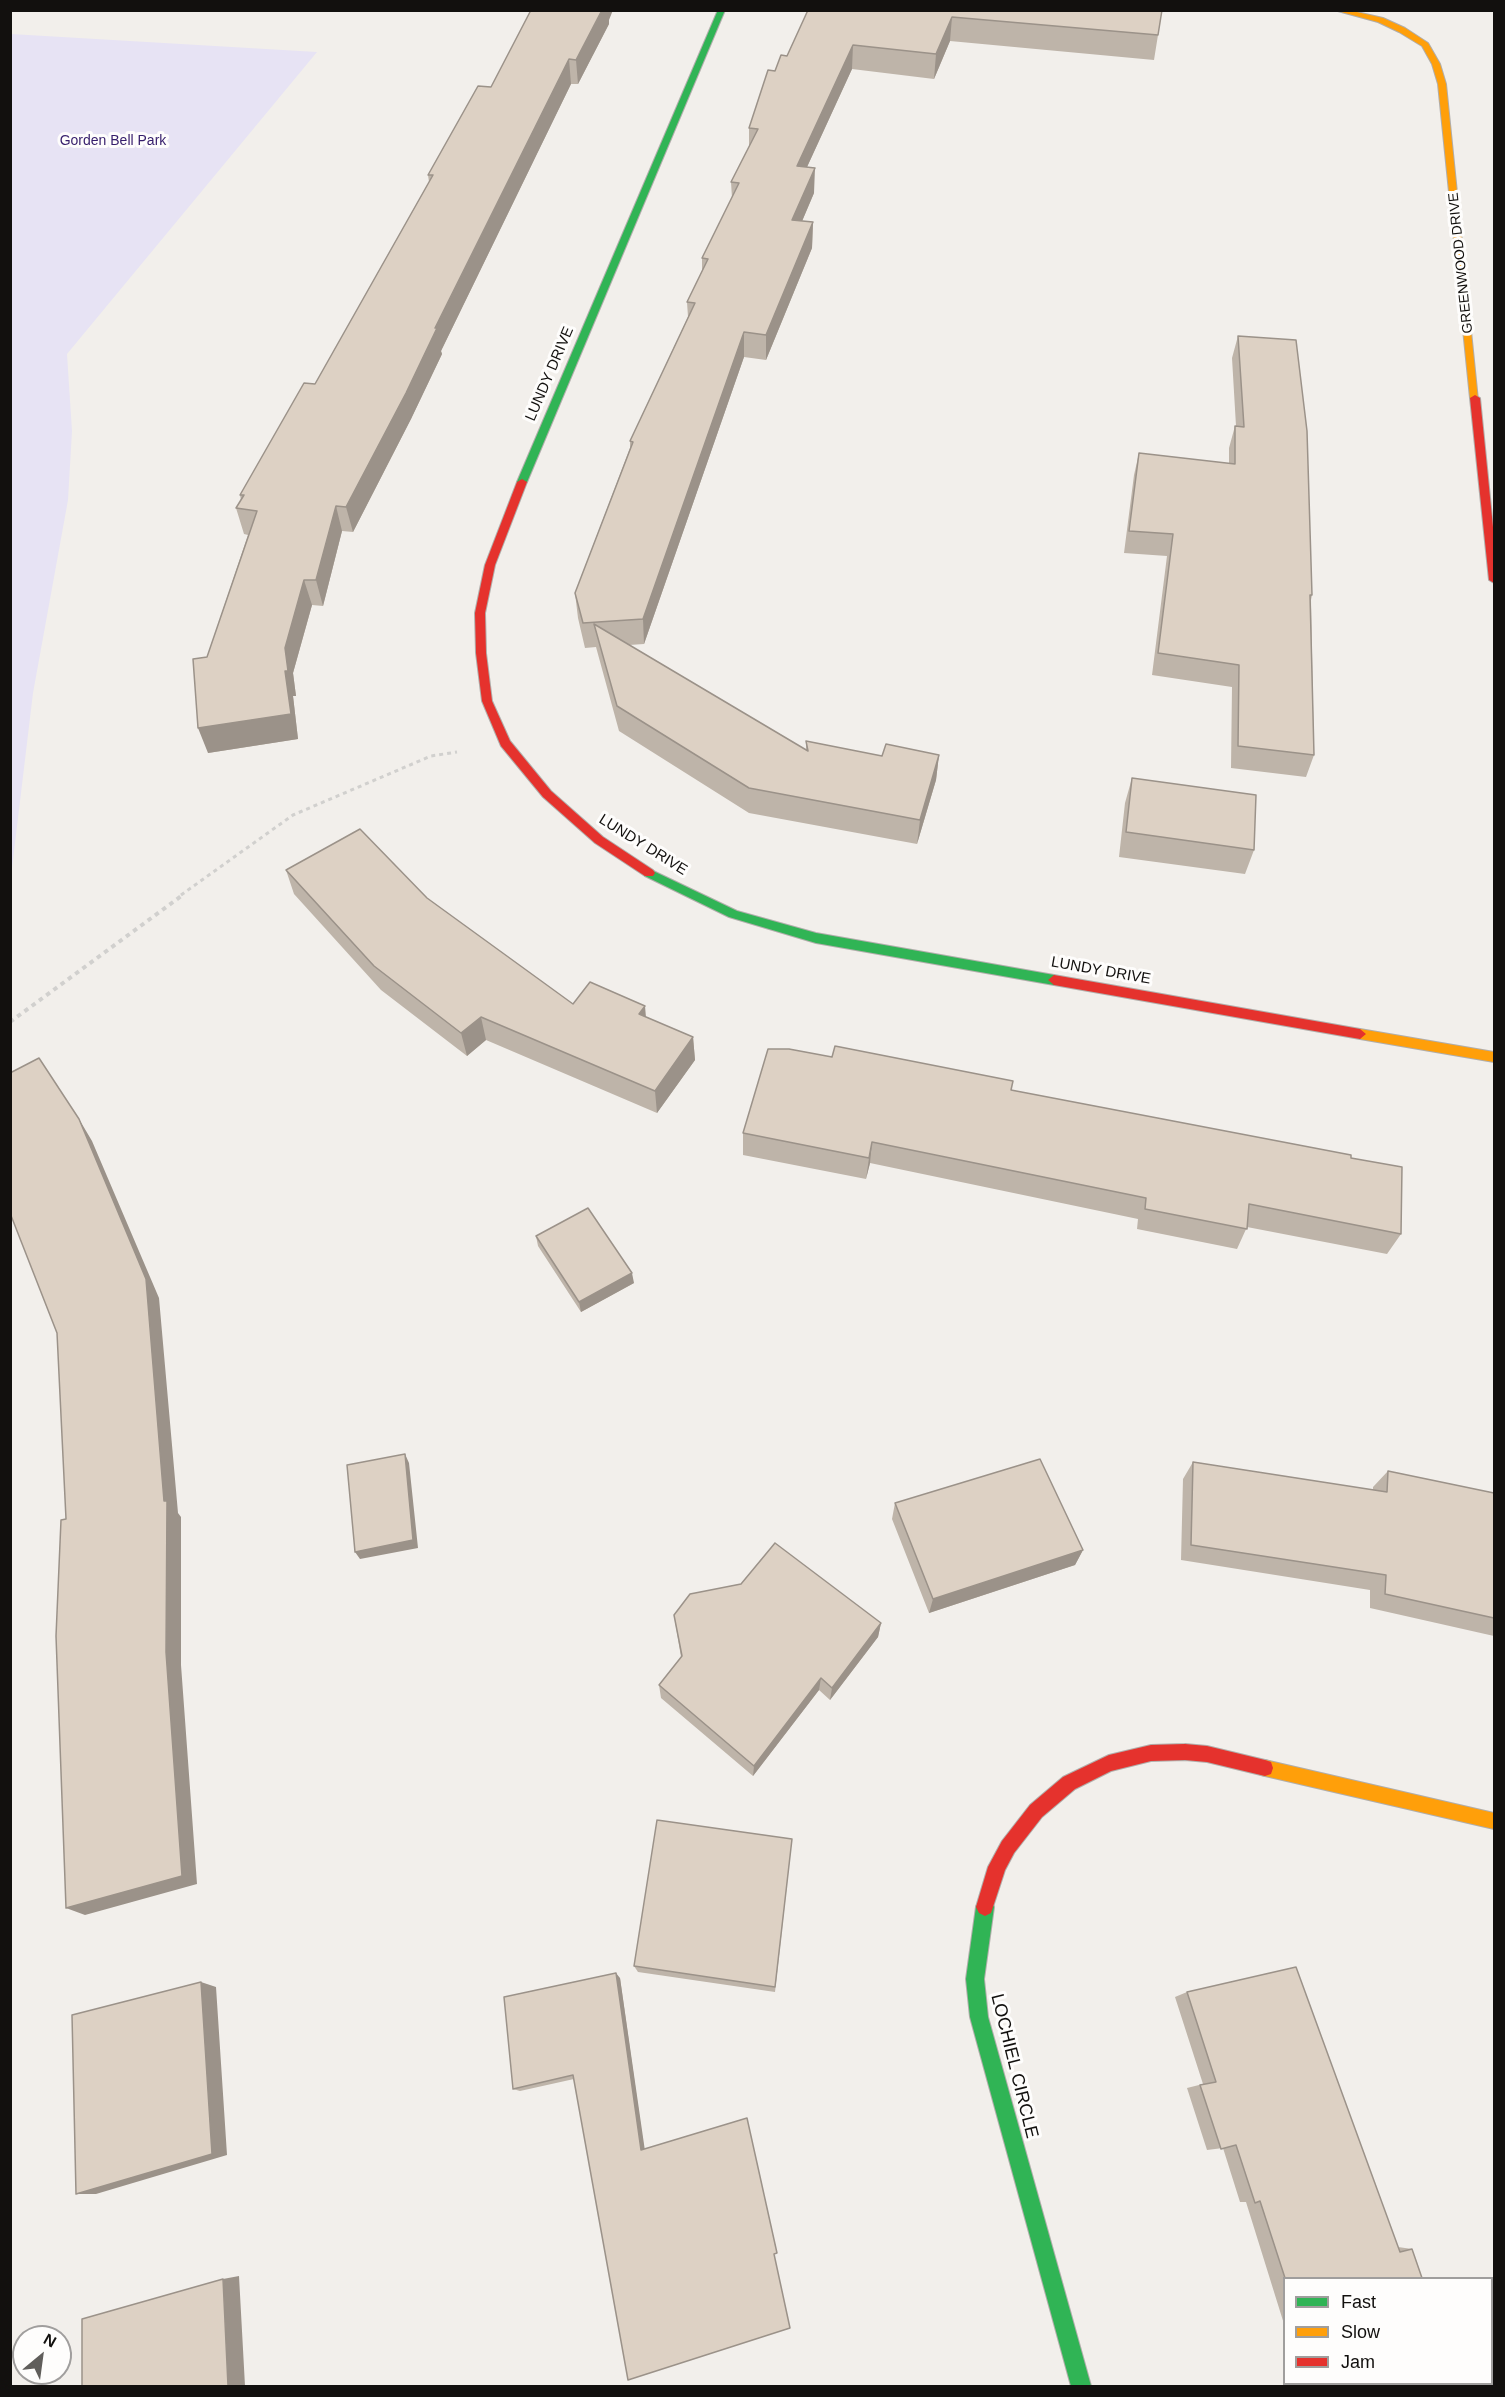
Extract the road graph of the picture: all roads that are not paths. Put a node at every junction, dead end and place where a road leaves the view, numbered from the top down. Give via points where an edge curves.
1 (722, 10) edge
2 (1337, 10) edge
3 (1494, 580) edge
4 (1494, 1057) edge
5 (1494, 1821) edge
6 (1081, 2386) edge

1 - 4 street, LUNDY DRIVE via 503,526 490,565 480,613 481,652 487,701 505,743 547,794 599,840 662,880 733,914 816,938
2 - 3 street, GREENWOOD DRIVE via 1380,20 1425,45 1442,84
5 - 6 street, LOCHIEL CIRCLE via 1207,1754 1151,1753 1108,1763 1069,1783 1035,1811 1008,1847 986,1902 977,1952 979,2017

